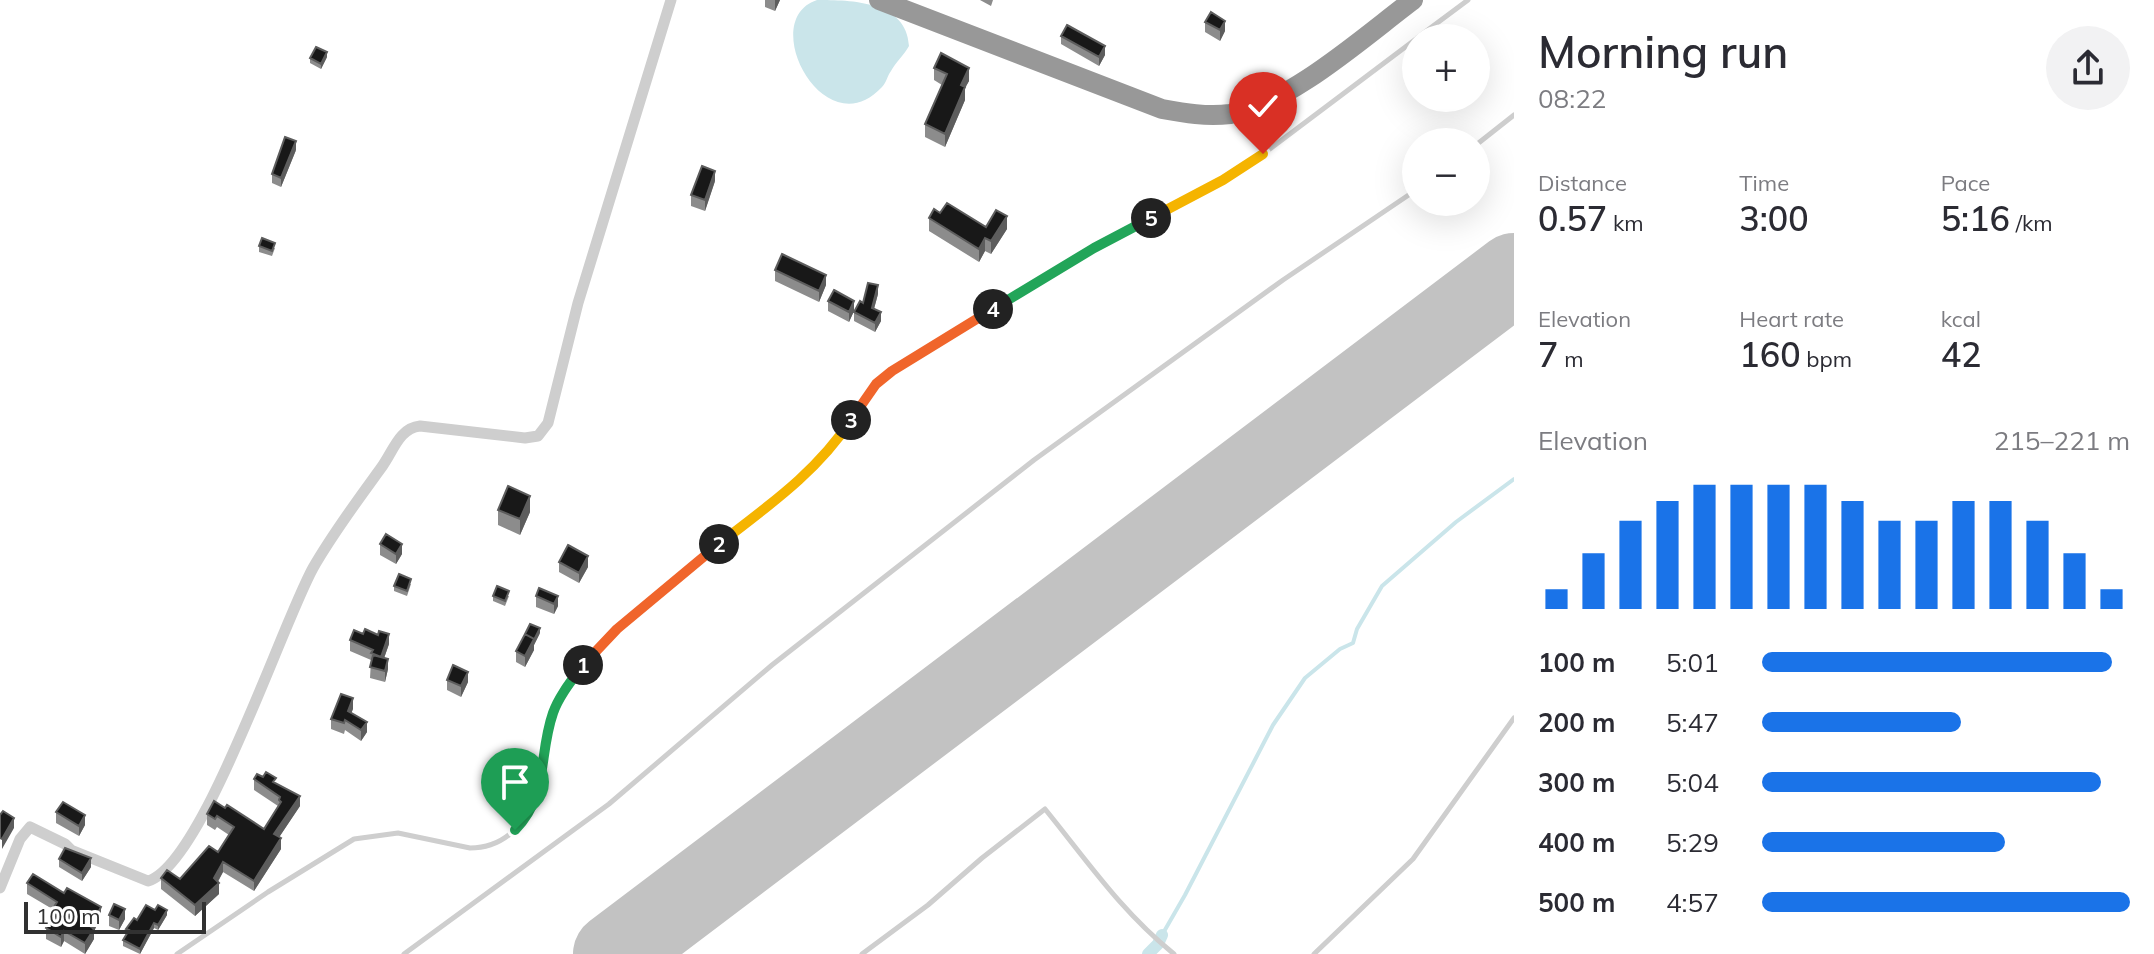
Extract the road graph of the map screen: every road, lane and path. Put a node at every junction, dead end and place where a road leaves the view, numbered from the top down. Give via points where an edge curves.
1 (671, 0) edge
2 (879, 0) edge
3 (1413, 0) edge
4 (1468, 0) edge
5 (1436, 24) edge
6 (1402, 49) edge
7 (1514, 115) edge
8 (1490, 134) edge
9 (1402, 199) edge
10 (1514, 718) edge
11 (0, 888) edge
12 (177, 954) edge
13 (404, 954) edge
14 (862, 954) edge
15 (1174, 954) edge
16 (1314, 954) edge

1 - 11 street via 582,288 548,423 538,436 525,438 420,426 403,434 313,568 213,796 161,876 148,881 30,827
2 - 3 highway via 1162,109 1193,115 1231,114 1261,104 1304,80
4 - 5 lane
6 - 12 lane via 1242,170 1082,255 876,384 837,441 801,480 666,586 583,666 552,714 533,809 505,838 479,848 398,833 354,839
7 - 8 lane
9 - 13 lane via 1034,460 772,665 609,804
10 - 16 lane via 1413,859
14 - 15 lane via 1045,809 1135,921

